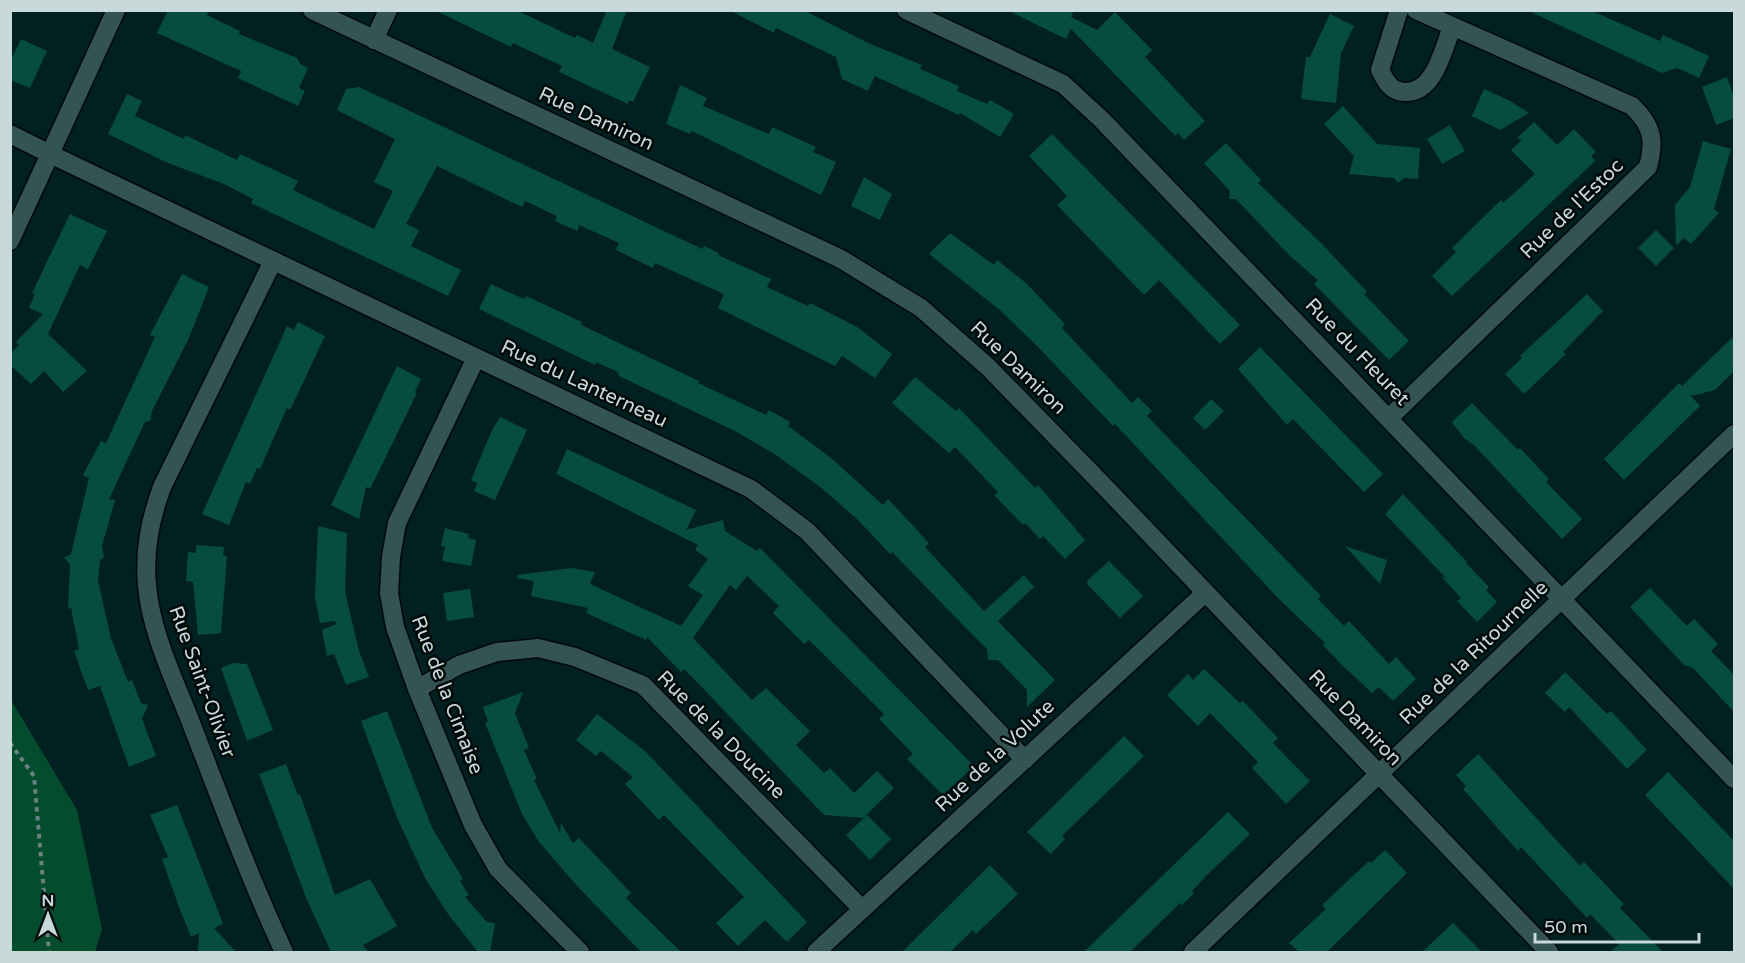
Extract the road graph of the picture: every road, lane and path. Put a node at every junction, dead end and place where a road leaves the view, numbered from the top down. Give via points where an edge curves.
1 (116, 10) edge
2 (312, 10) edge
3 (388, 10) edge
4 (906, 10) edge
5 (1400, 10) edge
6 (1416, 10) edge
7 (1452, 27) junction
8 (374, 40) junction
9 (10, 134) edge
10 (50, 154) junction
11 (10, 241) edge
12 (273, 261) junction
13 (476, 358) junction
14 (1389, 418) junction
15 (1734, 434) edge
16 (1205, 593) junction
17 (1562, 599) junction
18 (417, 689) junction
19 (10, 743) edge
20 (1025, 760) junction
21 (1379, 776) junction
22 (1734, 778) edge
23 (862, 909) junction
24 (49, 952) edge
25 (284, 952) edge
26 (580, 952) edge
27 (816, 952) edge
28 (1195, 952) edge
29 (1549, 952) edge

1 - 10 street
2 - 8 street, Rue Damiron
3 - 8 street
4 - 14 street, Rue du Fleuret via 1063,84
5 - 7 street via 1380,69 1388,84 1399,92 1416,92 1428,82
6 - 7 street, Rue de l'Estoc
7 - 14 street, Rue de l'Estoc via 1632,106 1645,118 1653,147 1648,167
8 - 16 street, Rue Damiron via 841,259 921,308 996,375
9 - 10 street, Rue du Lanterneau
10 - 11 street
10 - 12 street, Rue du Lanterneau
12 - 13 street, Rue du Lanterneau
12 - 25 street, Rue Saint-Olivier via 162,487 146,541 147,586 158,636 262,906
13 - 18 street, Rue de la Cimaise via 397,523 389,593 395,627
13 - 20 street, Rue du Lanterneau via 751,489 777,507 807,531
14 - 17 street, Rue du Fleuret
15 - 17 street, Rue de la Ritournelle
16 - 20 street, Rue de la Volute
16 - 21 street, Rue Damiron
17 - 21 street, Rue de la Ritournelle
17 - 22 street, Rue du Fleuret
18 - 23 street, Rue de la Doucine via 459,665 497,652 538,648 575,657 643,685
18 - 26 street, Rue de la Cimaise via 473,825 498,869
19 - 24 path via 34,776
20 - 23 street, Rue de la Volute
21 - 28 street, Rue de la Ritournelle
21 - 29 street, Rue Damiron
23 - 27 street, Rue de la Volute

